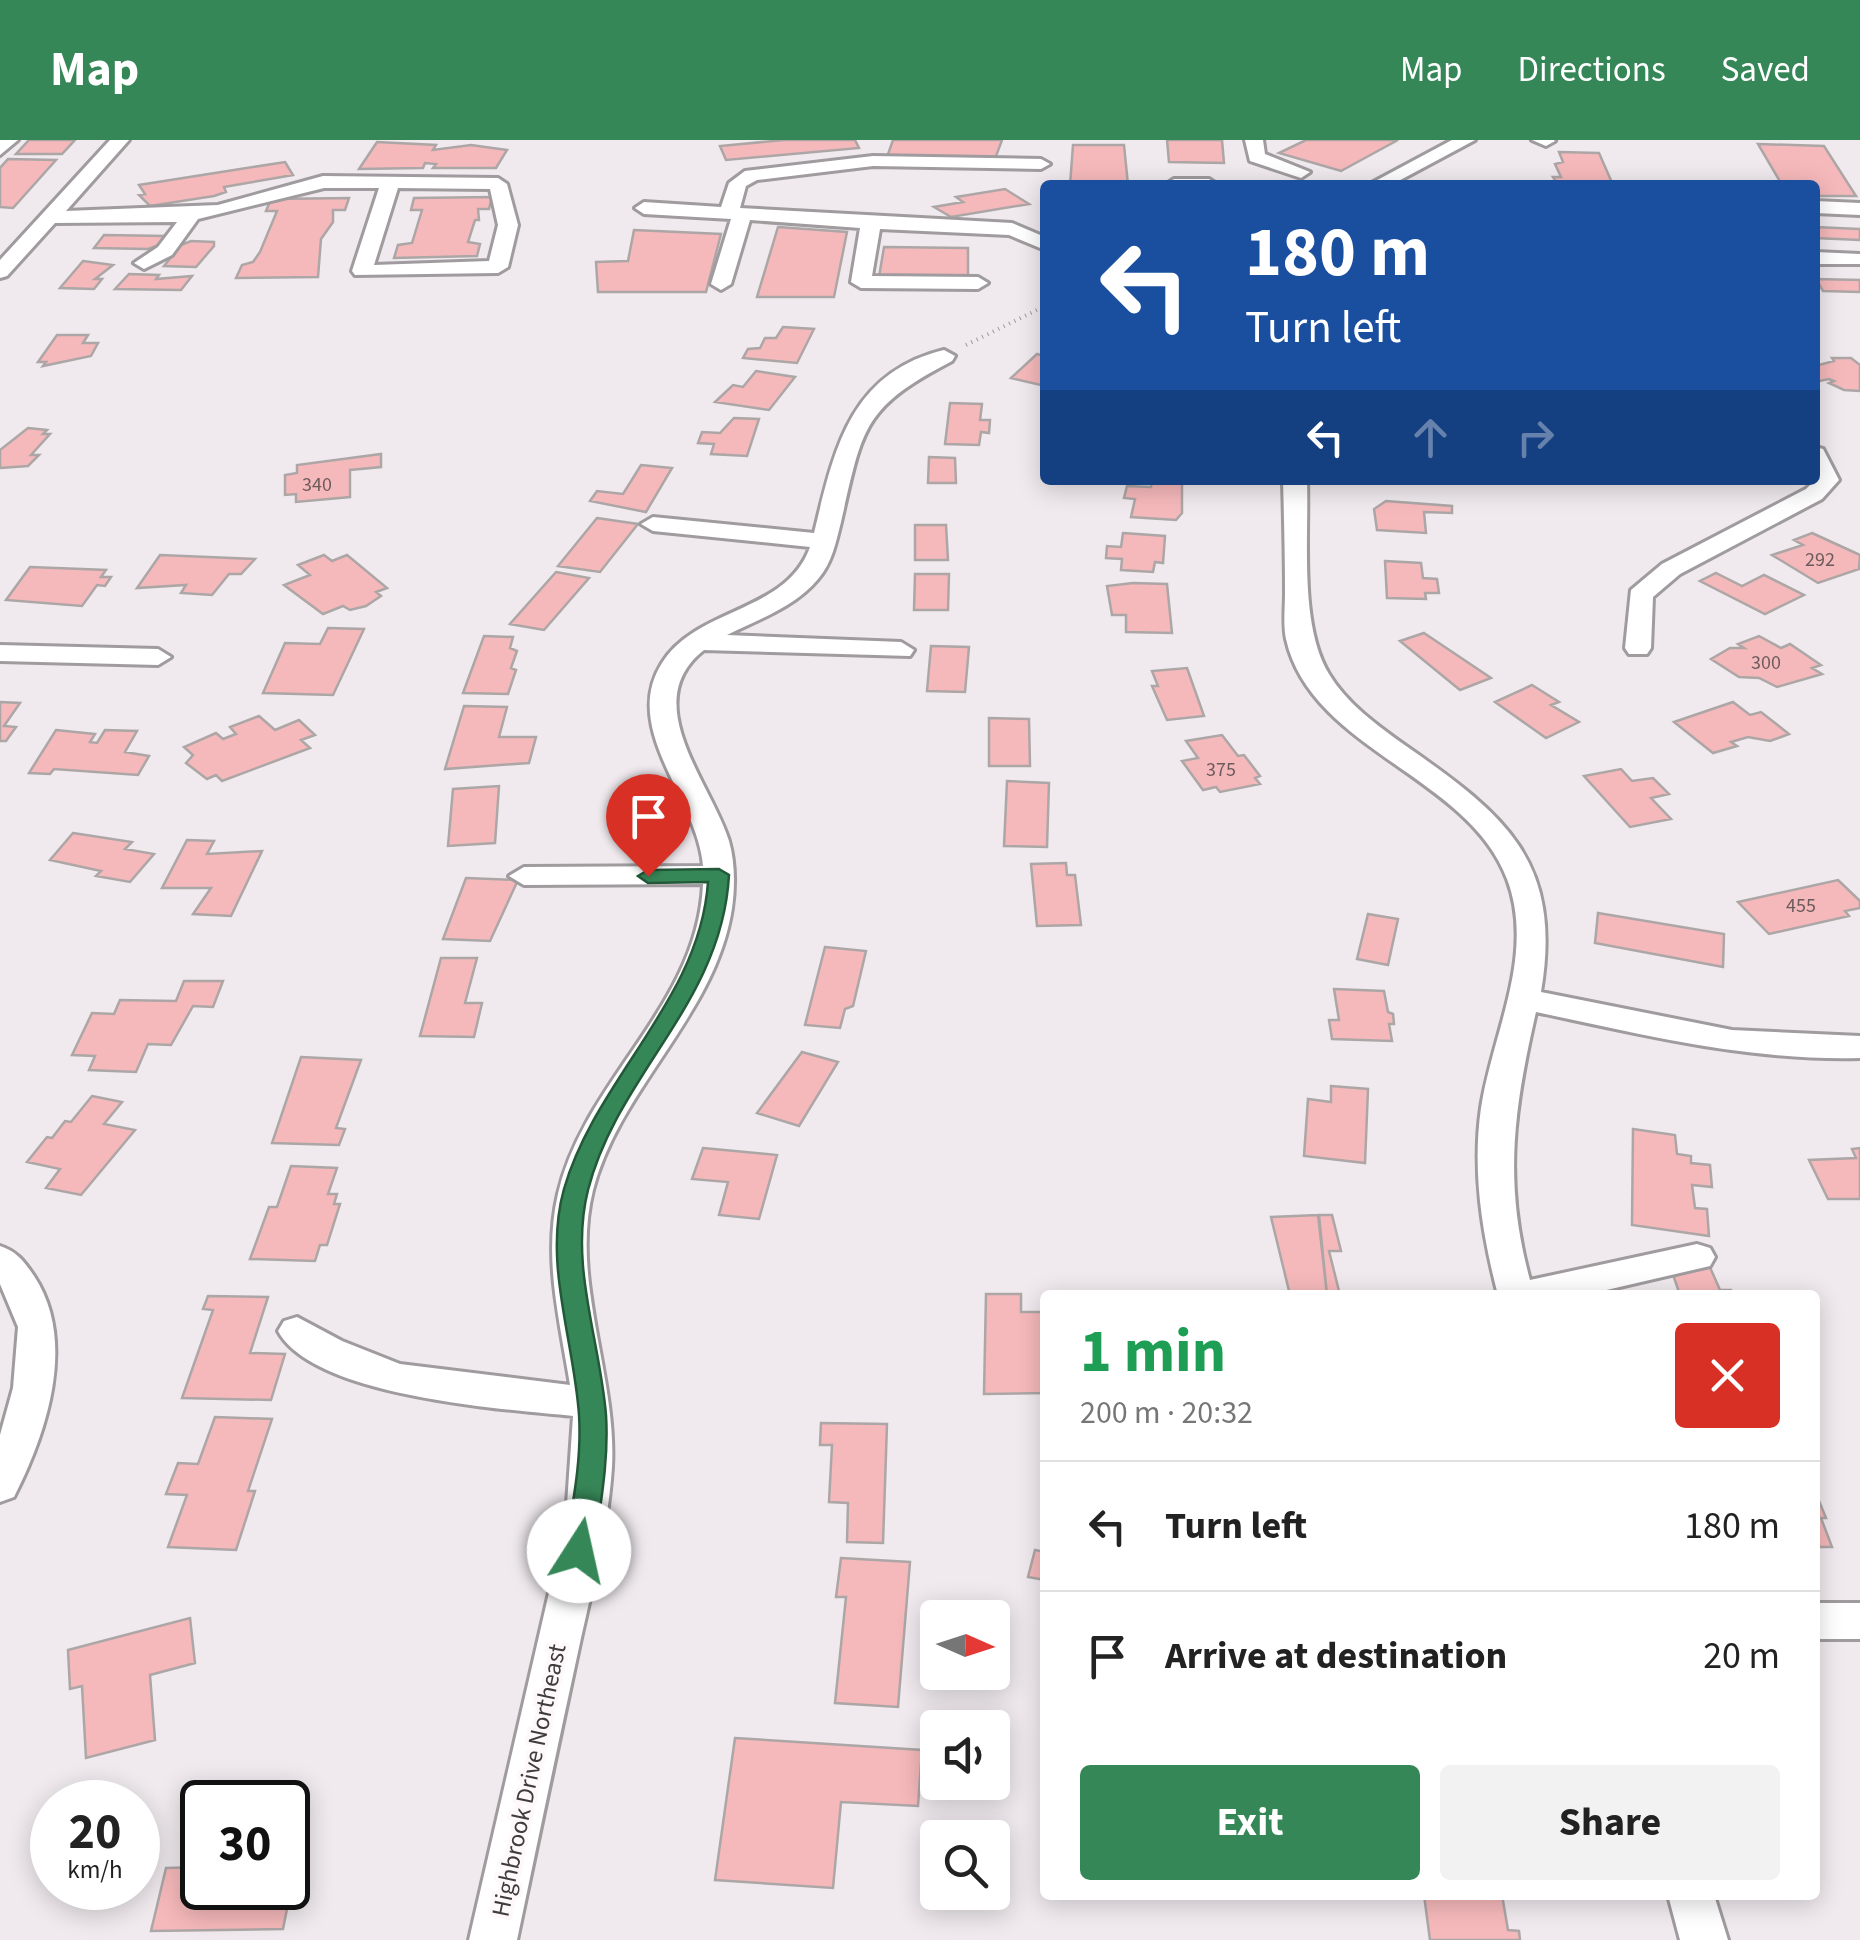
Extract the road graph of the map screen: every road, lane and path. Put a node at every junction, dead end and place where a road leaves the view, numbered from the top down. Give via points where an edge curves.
1 (9, 140) edge
2 (120, 140) edge
3 (1042, 140) edge
4 (1254, 140) edge
5 (1466, 140) edge
6 (0, 150) edge
7 (1041, 164) junction
8 (1300, 172) dead end
9 (1044, 180) edge
10 (1386, 180) edge
11 (390, 183) junction
12 (76, 190) junction
13 (1820, 207) edge
14 (644, 208) dead end
15 (1860, 209) edge
16 (122, 210) junction
17 (736, 213) junction
18 (186, 215) junction
19 (52, 218) junction
20 (1040, 218) edge
21 (871, 222) junction
22 (997, 229) junction
23 (1040, 242) edge
24 (1040, 256) edge
25 (1820, 258) edge
26 (1855, 259) dead end
27 (144, 263) dead end
28 (0, 272) edge
29 (978, 283) dead end
30 (721, 284) dead end
31 (1040, 308) edge
32 (944, 356) joint
33 (1820, 465) edge
34 (1294, 485) edge
35 (652, 524) dead end
36 (823, 541) junction
37 (697, 642) junction
38 (1638, 648) dead end
39 (901, 650) dead end
40 (0, 653) edge
41 (158, 658) dead end
42 (719, 875) junction
43 (524, 876) dead end
44 (1522, 998) junction
45 (1860, 1047) edge
46 (1697, 1257) dead end
47 (0, 1259) edge
48 (1517, 1290) edge
49 (1564, 1290) edge
50 (296, 1331) dead end
51 (591, 1402) junction
52 (0, 1486) edge
53 (1820, 1621) edge
54 (1860, 1621) edge
55 (1692, 1900) edge
56 (493, 1940) edge
57 (1704, 1940) edge

1 - 6 street
2 - 12 street
3 - 7 street
4 - 8 street via 1256,157
5 - 10 street
7 - 9 street
7 - 17 street via 872,161 752,174 738,183
11 - 11 street via 498,184 508,225 498,267 362,271
11 - 18 street via 323,182
12 - 16 street
12 - 19 street
13 - 15 street
14 - 17 street
16 - 18 street
16 - 19 street
17 - 21 street
17 - 30 street
18 - 27 street via 165,251
19 - 28 street
20 - 22 street
21 - 22 street
21 - 29 street via 862,282
22 - 23 street
22 - 24 street via 996,235
25 - 26 street
31 - 32 path
32 - 36 street, Highbrook Drive Northeast via 872,397 854,419
33 - 38 street via 1827,480 1814,494 1671,569 1640,595
34 - 44 street via 1305,659 1350,720 1450,787 1502,840 1531,910
35 - 36 street
36 - 37 street, Highbrook Drive Northeast via 798,587
37 - 39 street
37 - 42 street, Highbrook Drive Northeast via 678,660 661,699 663,719 714,842
40 - 41 street
42 - 43 street
42 - 51 street, Highbrook Drive Northeast via 696,974 604,1121 576,1190 568,1250
44 - 45 street via 1756,1044
44 - 48 street via 1493,1156 1495,1205
46 - 49 street
47 - 52 street via 18,1280 37,1324 22,1433
50 - 51 street via 324,1352 382,1375
51 - 56 street, Highbrook Drive Northeast via 586,1519
53 - 54 street
55 - 57 street

